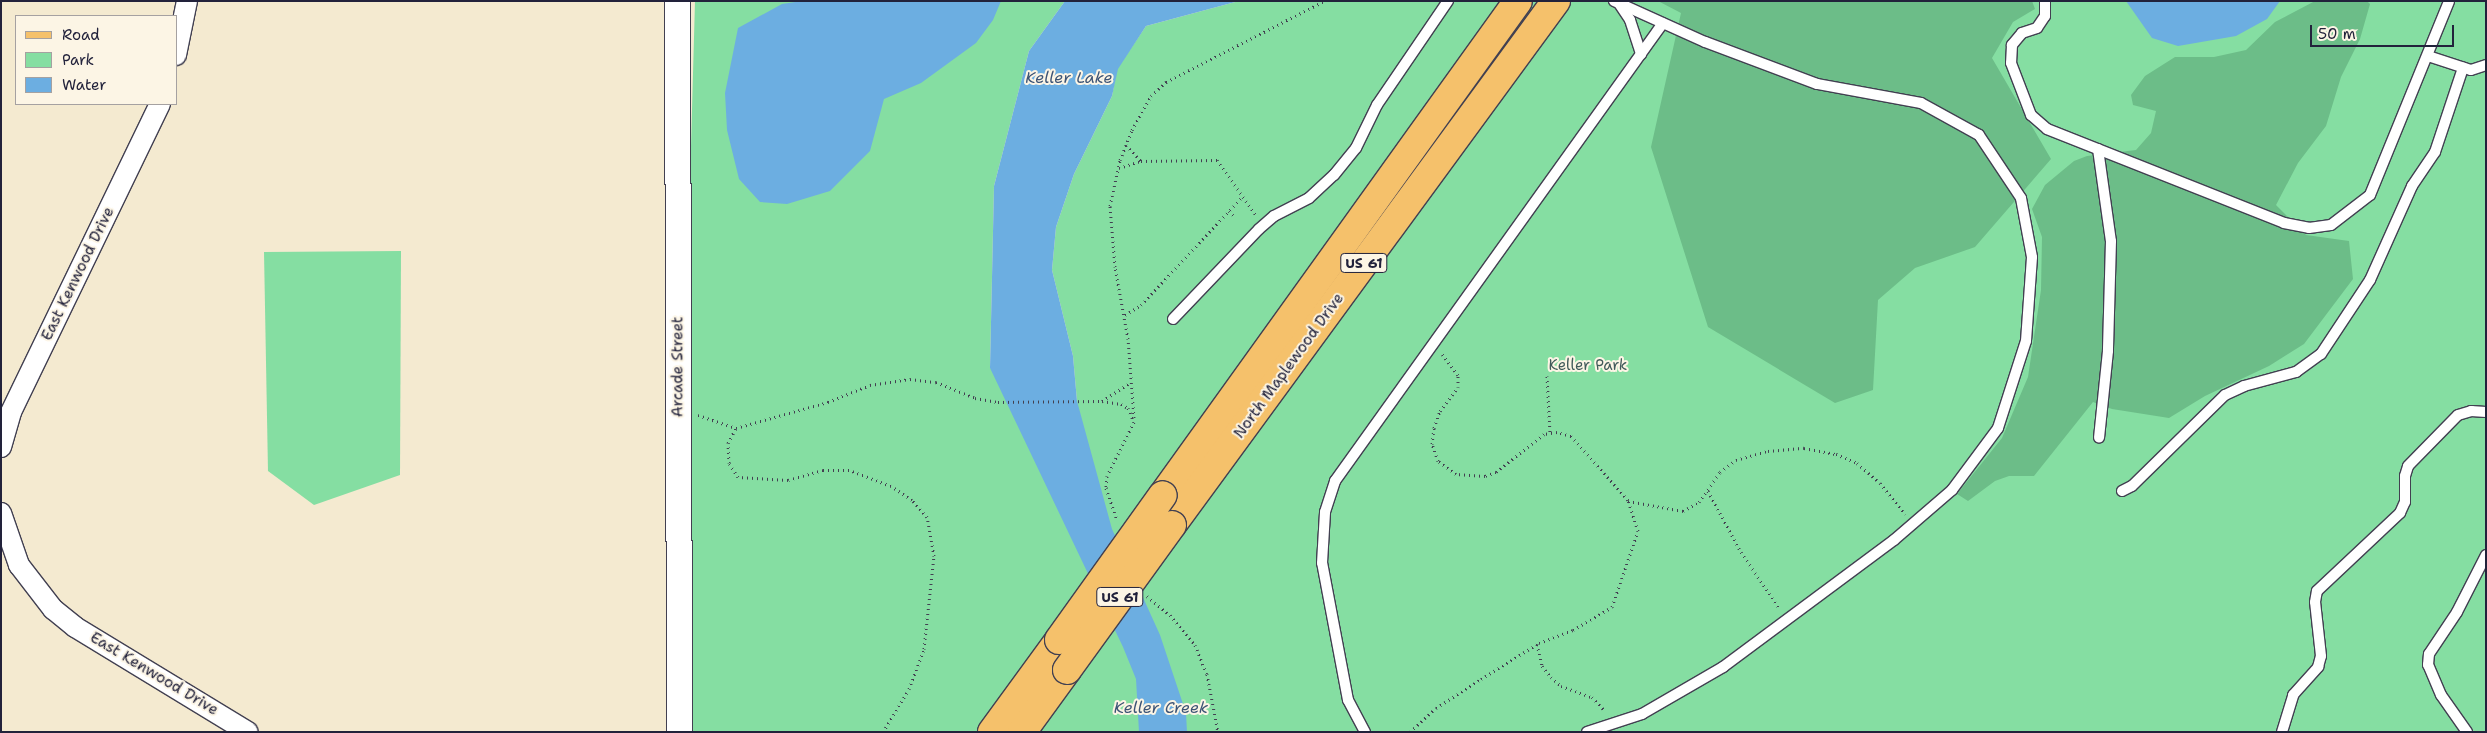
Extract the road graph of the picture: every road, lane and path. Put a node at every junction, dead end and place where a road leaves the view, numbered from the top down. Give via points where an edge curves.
1 (188, 1) edge
2 (677, 1) edge
3 (1324, 1) edge
4 (1448, 1) edge
5 (1518, 1) edge
6 (1556, 1) edge
7 (2045, 1) edge
8 (2449, 1) edge
9 (1617, 2) edge
10 (1663, 23) junction
11 (178, 46) edge
12 (1641, 54) junction
13 (2428, 56) junction
14 (2486, 65) edge
15 (2464, 68) junction
16 (160, 105) edge
17 (1126, 145) junction
18 (2098, 149) junction
19 (1141, 161) junction
20 (1119, 168) junction
21 (1242, 197) junction
22 (1229, 211) junction
23 (1234, 216) dead end
24 (1263, 225) junction
25 (1125, 315) junction
26 (1173, 320) dead end
27 (1435, 341) junction
28 (1547, 376) dead end
29 (1131, 382) junction
30 (1102, 401) dead end
31 (1092, 402) dead end
32 (2486, 412) edge
33 (695, 414) dead end
34 (1134, 422) dead end
35 (736, 428) junction
36 (1550, 433) junction
37 (2100, 438) dead end
38 (1, 447) edge
39 (2122, 491) dead end
40 (1708, 492) junction
41 (1628, 500) junction
42 (1, 513) edge
43 (1914, 523) junction
44 (2486, 555) edge
45 (1788, 619) junction
46 (1537, 644) junction
47 (1614, 723) junction
48 (248, 732) edge
49 (679, 732) edge
50 (883, 732) edge
51 (992, 732) edge
52 (1022, 732) edge
53 (1365, 732) edge
54 (1410, 732) edge
55 (1588, 732) edge
56 (2282, 732) edge
57 (2467, 732) edge

1 - 11 street
2 - 49 street, Arcade Street
3 - 17 path via 1166,82 1151,96
4 - 24 lane via 1376,105 1356,148 1334,175 1309,198
5 - 51 main road, North Maplewood Drive / US 61, bridge
6 - 52 main road, North Maplewood Drive / US 61, bridge
7 - 18 lane via 2045,16 2037,28 2022,33 2012,46 2011,63 2031,115 2047,129
8 - 13 lane
9 - 10 lane
9 - 12 lane via 1630,20
10 - 12 lane
10 - 43 lane via 1816,84 1921,103 1979,135 2021,198 2032,257 2026,341 1998,428 1952,490
12 - 27 lane
13 - 15 lane
13 - 18 lane via 2370,195 2331,226 2309,228 2284,223
14 - 15 lane via 2472,70
15 - 39 lane via 2435,152 2412,186 2370,280 2321,354 2296,372 2244,386 2225,395 2137,482
16 - 38 street, East Kenwood Drive via 11,412
17 - 19 path
17 - 20 path
18 - 37 lane via 2111,241 2108,351
19 - 20 path
19 - 21 path via 1217,160
20 - 25 path via 1110,206 1110,229
21 - 22 path
21 - 24 path
22 - 23 path
22 - 25 path via 1141,305
24 - 26 lane
25 - 29 path
27 - 36 path via 1458,375 1458,386 1440,411 1432,444 1438,461 1450,471 1464,476 1485,476 1496,472 1534,440
27 - 53 lane via 1335,480 1325,512 1322,563 1327,602 1348,700
28 - 36 path
29 - 30 path
29 - 34 path
31 - 35 path via 998,402 975,398 936,382 910,379 870,385 828,402
32 - 56 lane via 2471,411 2458,415 2408,466 2404,476 2405,502 2400,513 2317,591 2315,602 2321,656 2318,667 2293,695
33 - 35 path
35 - 50 path via 728,443 729,463 738,477 788,480 823,470 849,470 891,486 912,500 927,517 934,556 924,649 908,689
36 - 41 path via 1571,436
40 - 41 path via 1699,502 1683,511
40 - 43 path via 1720,472 1736,460 1784,449 1818,450 1848,458 1866,469
40 - 45 path via 1759,582
41 - 46 path via 1638,531 1612,607 1573,630
42 - 48 street, East Kenwood Drive via 19,565 53,609 75,626
43 - 45 lane
44 - 57 lane via 2457,612 2429,654 2428,665 2441,695
45 - 47 lane via 1723,667 1642,714
46 - 47 path via 1542,666 1551,677 1561,686 1592,697
46 - 54 path via 1436,708
47 - 55 lane

